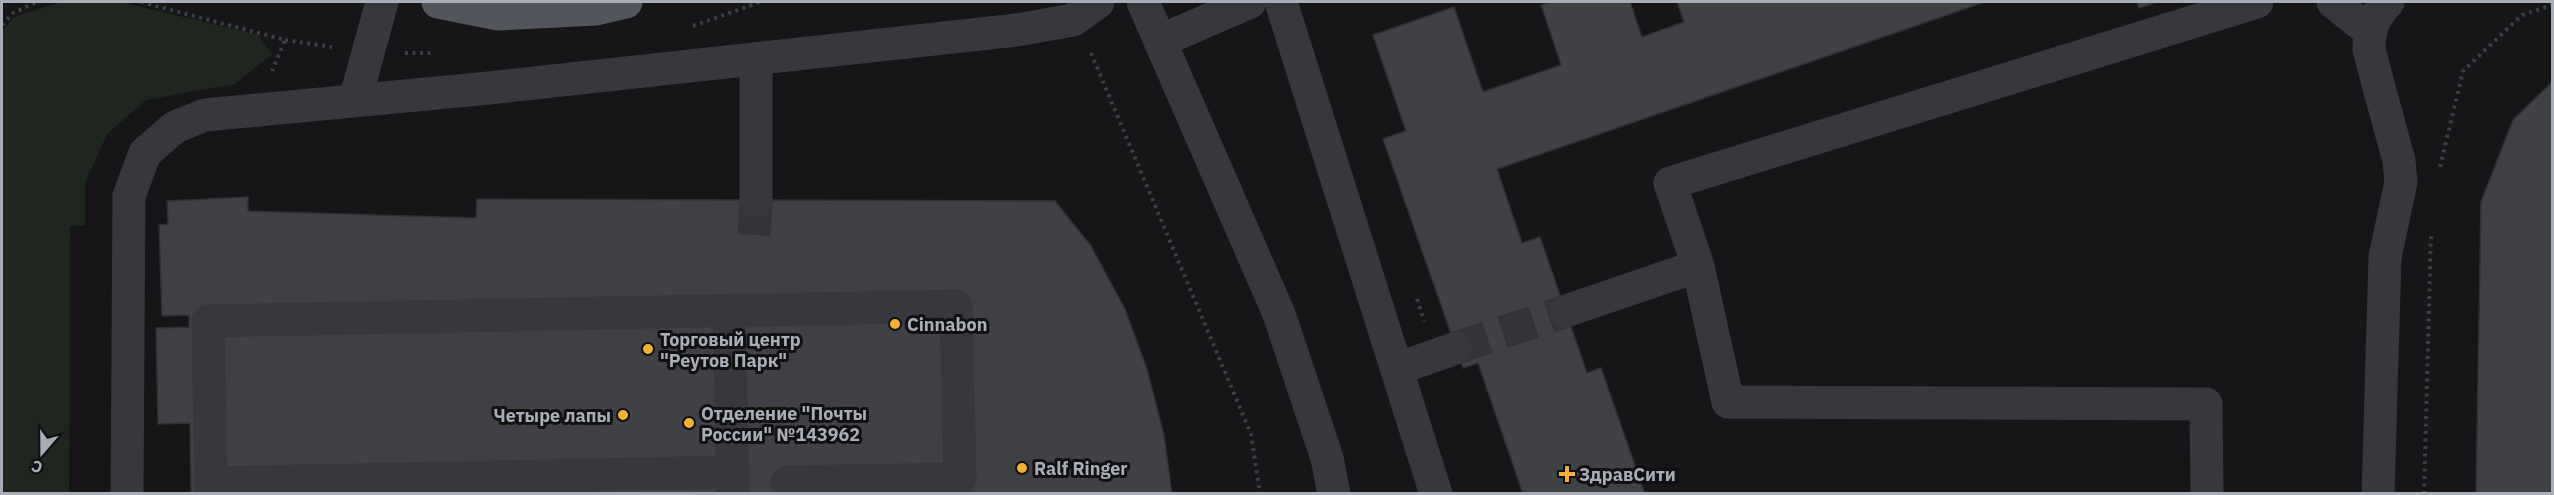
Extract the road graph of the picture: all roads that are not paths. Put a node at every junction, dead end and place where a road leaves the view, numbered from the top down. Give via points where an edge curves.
1 (382, 2) edge
2 (438, 2) edge
3 (626, 2) edge
4 (1098, 2) edge
5 (1143, 2) edge
6 (1251, 2) edge
7 (1281, 2) edge
8 (2257, 2) edge
9 (2333, 2) edge
10 (2388, 2) edge
11 (2369, 31) junction
12 (1160, 41) junction
13 (756, 59) junction
14 (355, 100) junction
15 (756, 201) tunnel mouth
16 (1698, 266) junction
17 (729, 311) junction
18 (1566, 311) tunnel mouth
19 (1456, 348) tunnel mouth
20 (1397, 369) junction
21 (733, 483) edge
22 (787, 483) dead end
23 (211, 488) edge
24 (127, 494) edge
25 (1334, 494) edge
26 (1436, 494) edge
27 (2207, 494) edge
28 (2378, 494) edge

1 - 14 lane
2 - 3 main road via 498,14 596,9
4 - 13 lane via 1073,20 1017,30
5 - 12 lane
6 - 12 lane
7 - 20 lane
8 - 16 lane via 1670,183
9 - 11 lane
10 - 11 lane via 2376,14
11 - 28 lane via 2369,50 2399,161 2401,182 2385,257
12 - 25 lane via 1279,314 1327,458
13 - 14 lane
13 - 15 lane
14 - 24 lane via 205,115 175,127 145,153 129,196
16 - 18 lane
16 - 27 lane via 1728,402 2206,404
17 - 21 lane
17 - 22 lane via 956,306 960,479
17 - 23 lane via 207,321
19 - 20 lane
20 - 26 lane
21 - 23 lane

